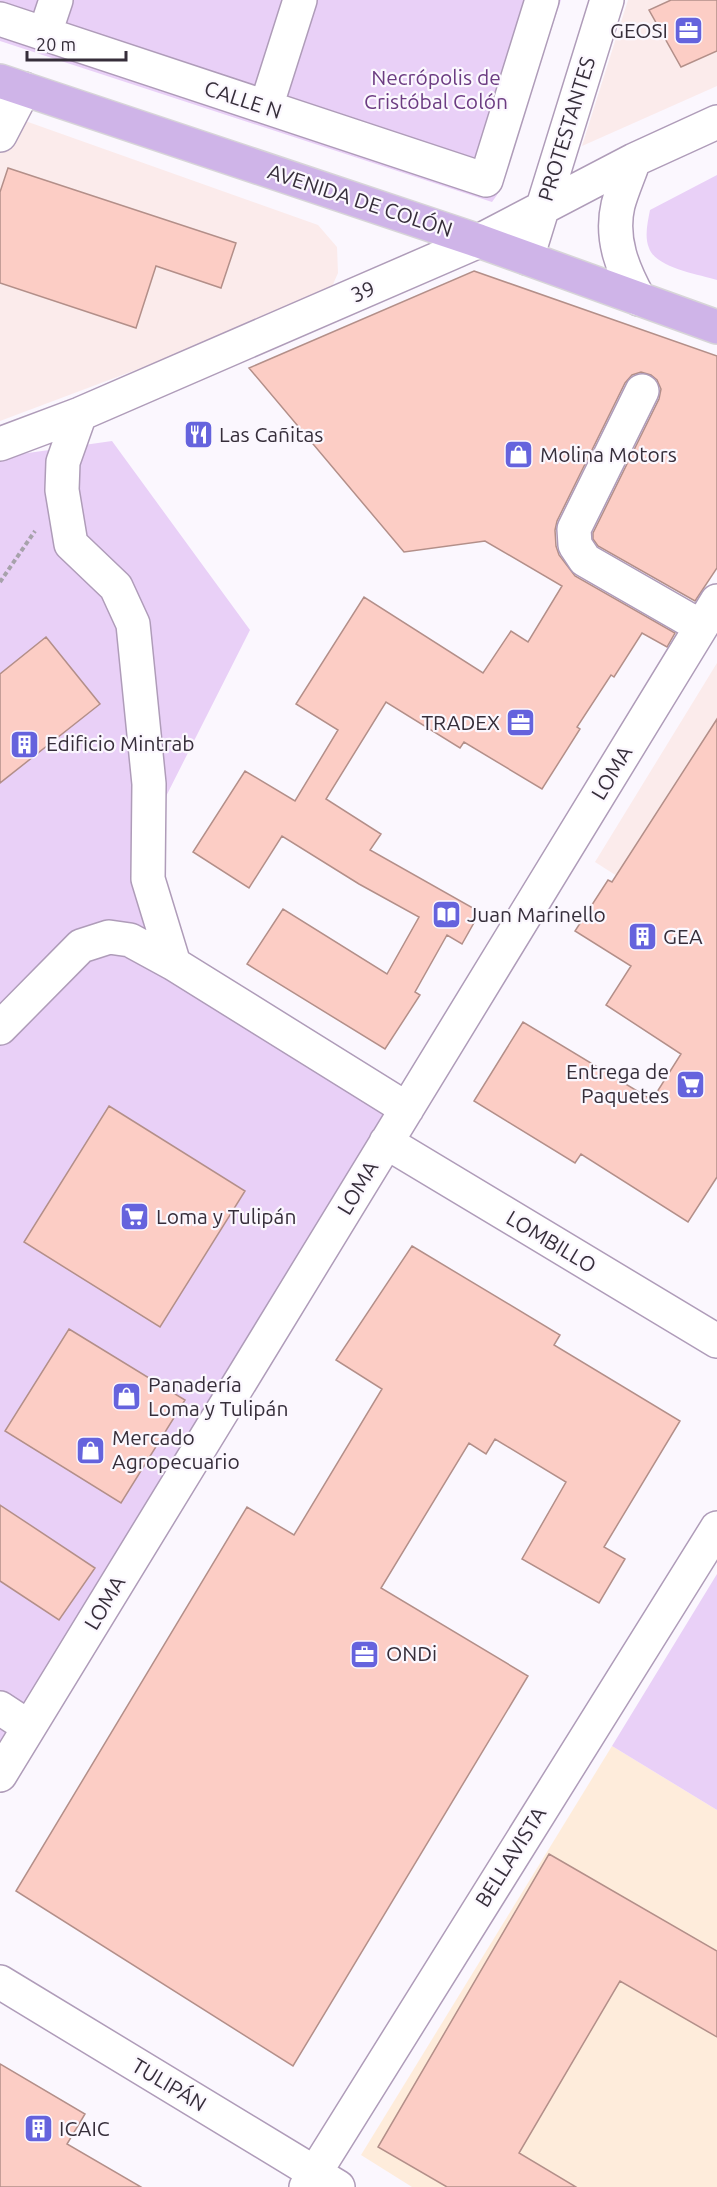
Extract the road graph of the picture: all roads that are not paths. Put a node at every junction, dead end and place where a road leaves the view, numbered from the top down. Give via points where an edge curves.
1 (56, 0) edge
2 (300, 0) edge
3 (542, 0) edge
4 (607, 0) edge
5 (0, 19) edge
6 (45, 33) junction
7 (12, 85) edge
8 (266, 107) junction
9 (717, 122) edge
10 (0, 135) edge
11 (634, 160) junction
12 (542, 208) junction
13 (479, 241) junction
14 (527, 258) junction
15 (639, 299) junction
16 (717, 327) edge
17 (642, 390) dead end
18 (80, 414) junction
19 (0, 444) edge
20 (708, 613) edge
21 (174, 964) junction
22 (0, 1028) edge
23 (407, 1109) junction
24 (386, 1142) junction
25 (717, 1341) edge
26 (717, 1528) edge
27 (0, 1708) edge
28 (29, 1727) junction
29 (0, 1775) edge
30 (0, 1982) edge
31 (320, 2182) edge

1 - 6 street
2 - 8 street
3 - 8 street, CALLE N via 486,180
4 - 12 street, PROTESTANTES
5 - 6 street, CALLE N
6 - 8 street, CALLE N
7 - 10 street
7 - 13 main road, AVENIDA DE COLÓN
9 - 11 street, 39
11 - 12 street, 39
11 - 15 street via 618,206 616,240 622,267
12 - 13 street, 39
12 - 14 street, PROTESTANTES
13 - 14 main road, AVENIDA DE COLÓN
13 - 18 street, 39
14 - 15 main road, AVENIDA DE COLÓN
15 - 16 main road, AVENIDA DE COLÓN
17 - 20 street via 574,529 574,545 585,560
18 - 19 street, 39
18 - 21 street via 63,462 62,490 71,544 116,587 133,624 149,784 148,879
20 - 23 street, LOMA
21 - 22 street via 130,940 109,937 81,946
21 - 23 street
23 - 24 street, LOMA
24 - 25 street, LOMBILLO
24 - 28 street, LOMA
26 - 31 street, BELLAVISTA
27 - 28 street
28 - 29 street, LOMA
30 - 31 street, TULIPÁN

